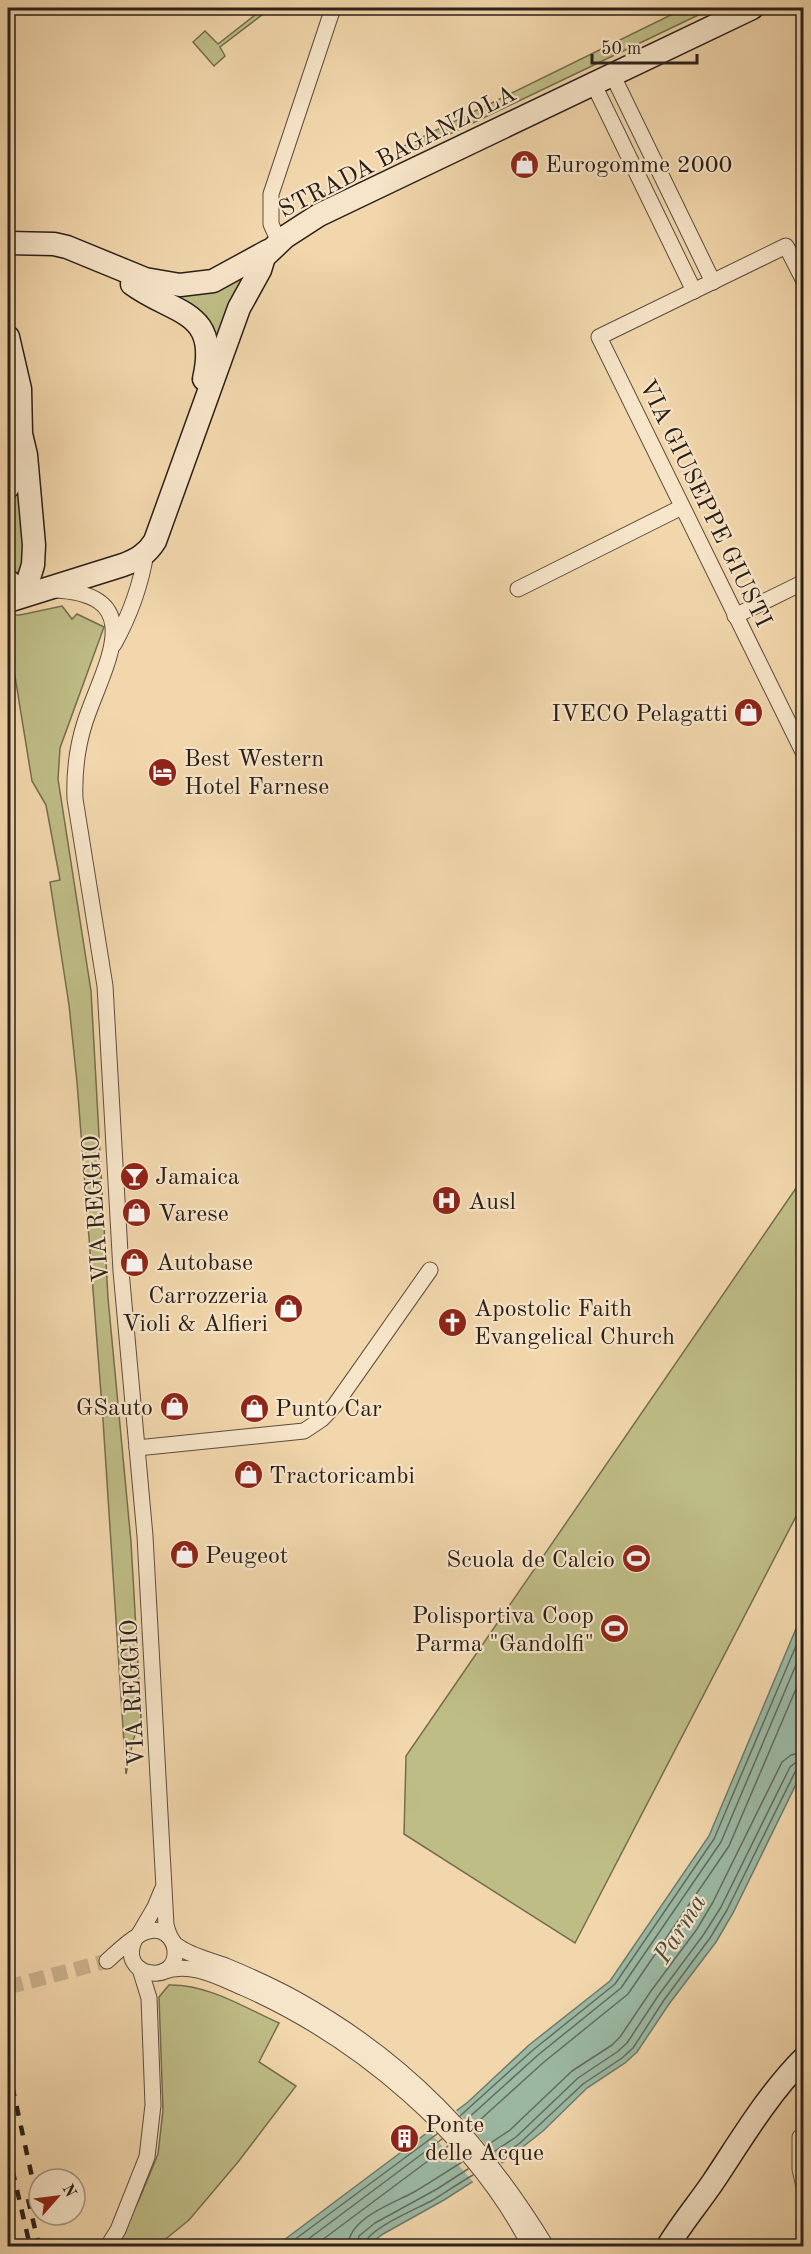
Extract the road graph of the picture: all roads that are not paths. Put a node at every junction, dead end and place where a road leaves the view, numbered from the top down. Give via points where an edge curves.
1 (333, 8) edge
2 (752, 8) edge
3 (603, 79) junction
4 (8, 243) edge
5 (39, 243) junction
6 (273, 247) junction
7 (8, 258) edge
8 (110, 265) junction
9 (804, 281) edge
10 (713, 282) junction
11 (694, 291) junction
12 (8, 337) edge
13 (197, 425) junction
14 (21, 434) junction
15 (8, 487) edge
16 (682, 507) junction
17 (146, 553) junction
18 (804, 582) edge
19 (518, 589) dead end
20 (20, 591) edge
21 (735, 616) junction
22 (114, 644) junction
23 (804, 754) edge
24 (430, 1270) dead end
25 (137, 1448) junction
26 (164, 1884) junction
27 (136, 1937) junction
28 (170, 1938) junction
29 (138, 1968) junction
30 (160, 1972) junction
31 (149, 1998) junction
32 (334, 2030) junction
33 (804, 2058) edge
34 (800, 2137) dead end
35 (804, 2187) edge
36 (673, 2238) edge
37 (108, 2247) edge
38 (530, 2247) edge
39 (546, 2247) edge
40 (657, 2247) edge

1 - 6 street via 271,194
2 - 3 street, STRADA BAGANZOLA
3 - 6 street, STRADA BAGANZOLA via 320,215
3 - 10 street
3 - 11 street
4 - 5 street
5 - 7 street
5 - 8 street via 73,248
6 - 8 street via 224,276 194,285 152,281
6 - 13 street, STRADA BAGANZOLA via 239,309
8 - 13 street via 140,289 187,314 203,332 208,359
9 - 10 street via 786,246
10 - 11 street
11 - 16 street, VIA GIUSEPPE GIUSTI via 599,337
12 - 14 street via 20,389
13 - 17 street, STRADA BAGANZOLA via 155,541
14 - 15 street
14 - 20 street via 34,545 33,566
16 - 19 street
16 - 21 street, VIA GIUSEPPE GIUSTI
17 - 20 street via 123,565
17 - 22 street, STRADA BAGANZOLA
18 - 21 street
20 - 22 street, VIA REGGIO via 76,592 98,598 110,614
21 - 23 street, VIA GIUSEPPE GIUSTI
22 - 25 street, VIA REGGIO via 81,735 75,788 105,986 121,1271
24 - 25 street via 335,1405 304,1431
25 - 26 street, VIA REGGIO
26 - 27 street, VIA REGGIO
26 - 28 street, VIA REGGIO
27 - 28 street via 152,1930 162,1931
27 - 29 street, VIA REGGIO via 131,1953
27 - 29 street via 107,1961
28 - 30 street, VIA REGGIO via 174,1957 170,1966
28 - 32 street via 184,1950 265,1983
29 - 30 street via 148,1973
29 - 31 street, VIA REGGIO
30 - 31 street, VIA REGGIO
30 - 32 street via 189,1968 206,1972
31 - 37 street, VIA REGGIO via 153,2105 147,2157
32 - 38 street via 446,2133 492,2187
32 - 39 street via 399,2069 453,2120 503,2179
33 - 36 street via 777,2088
34 - 35 street
36 - 40 street

